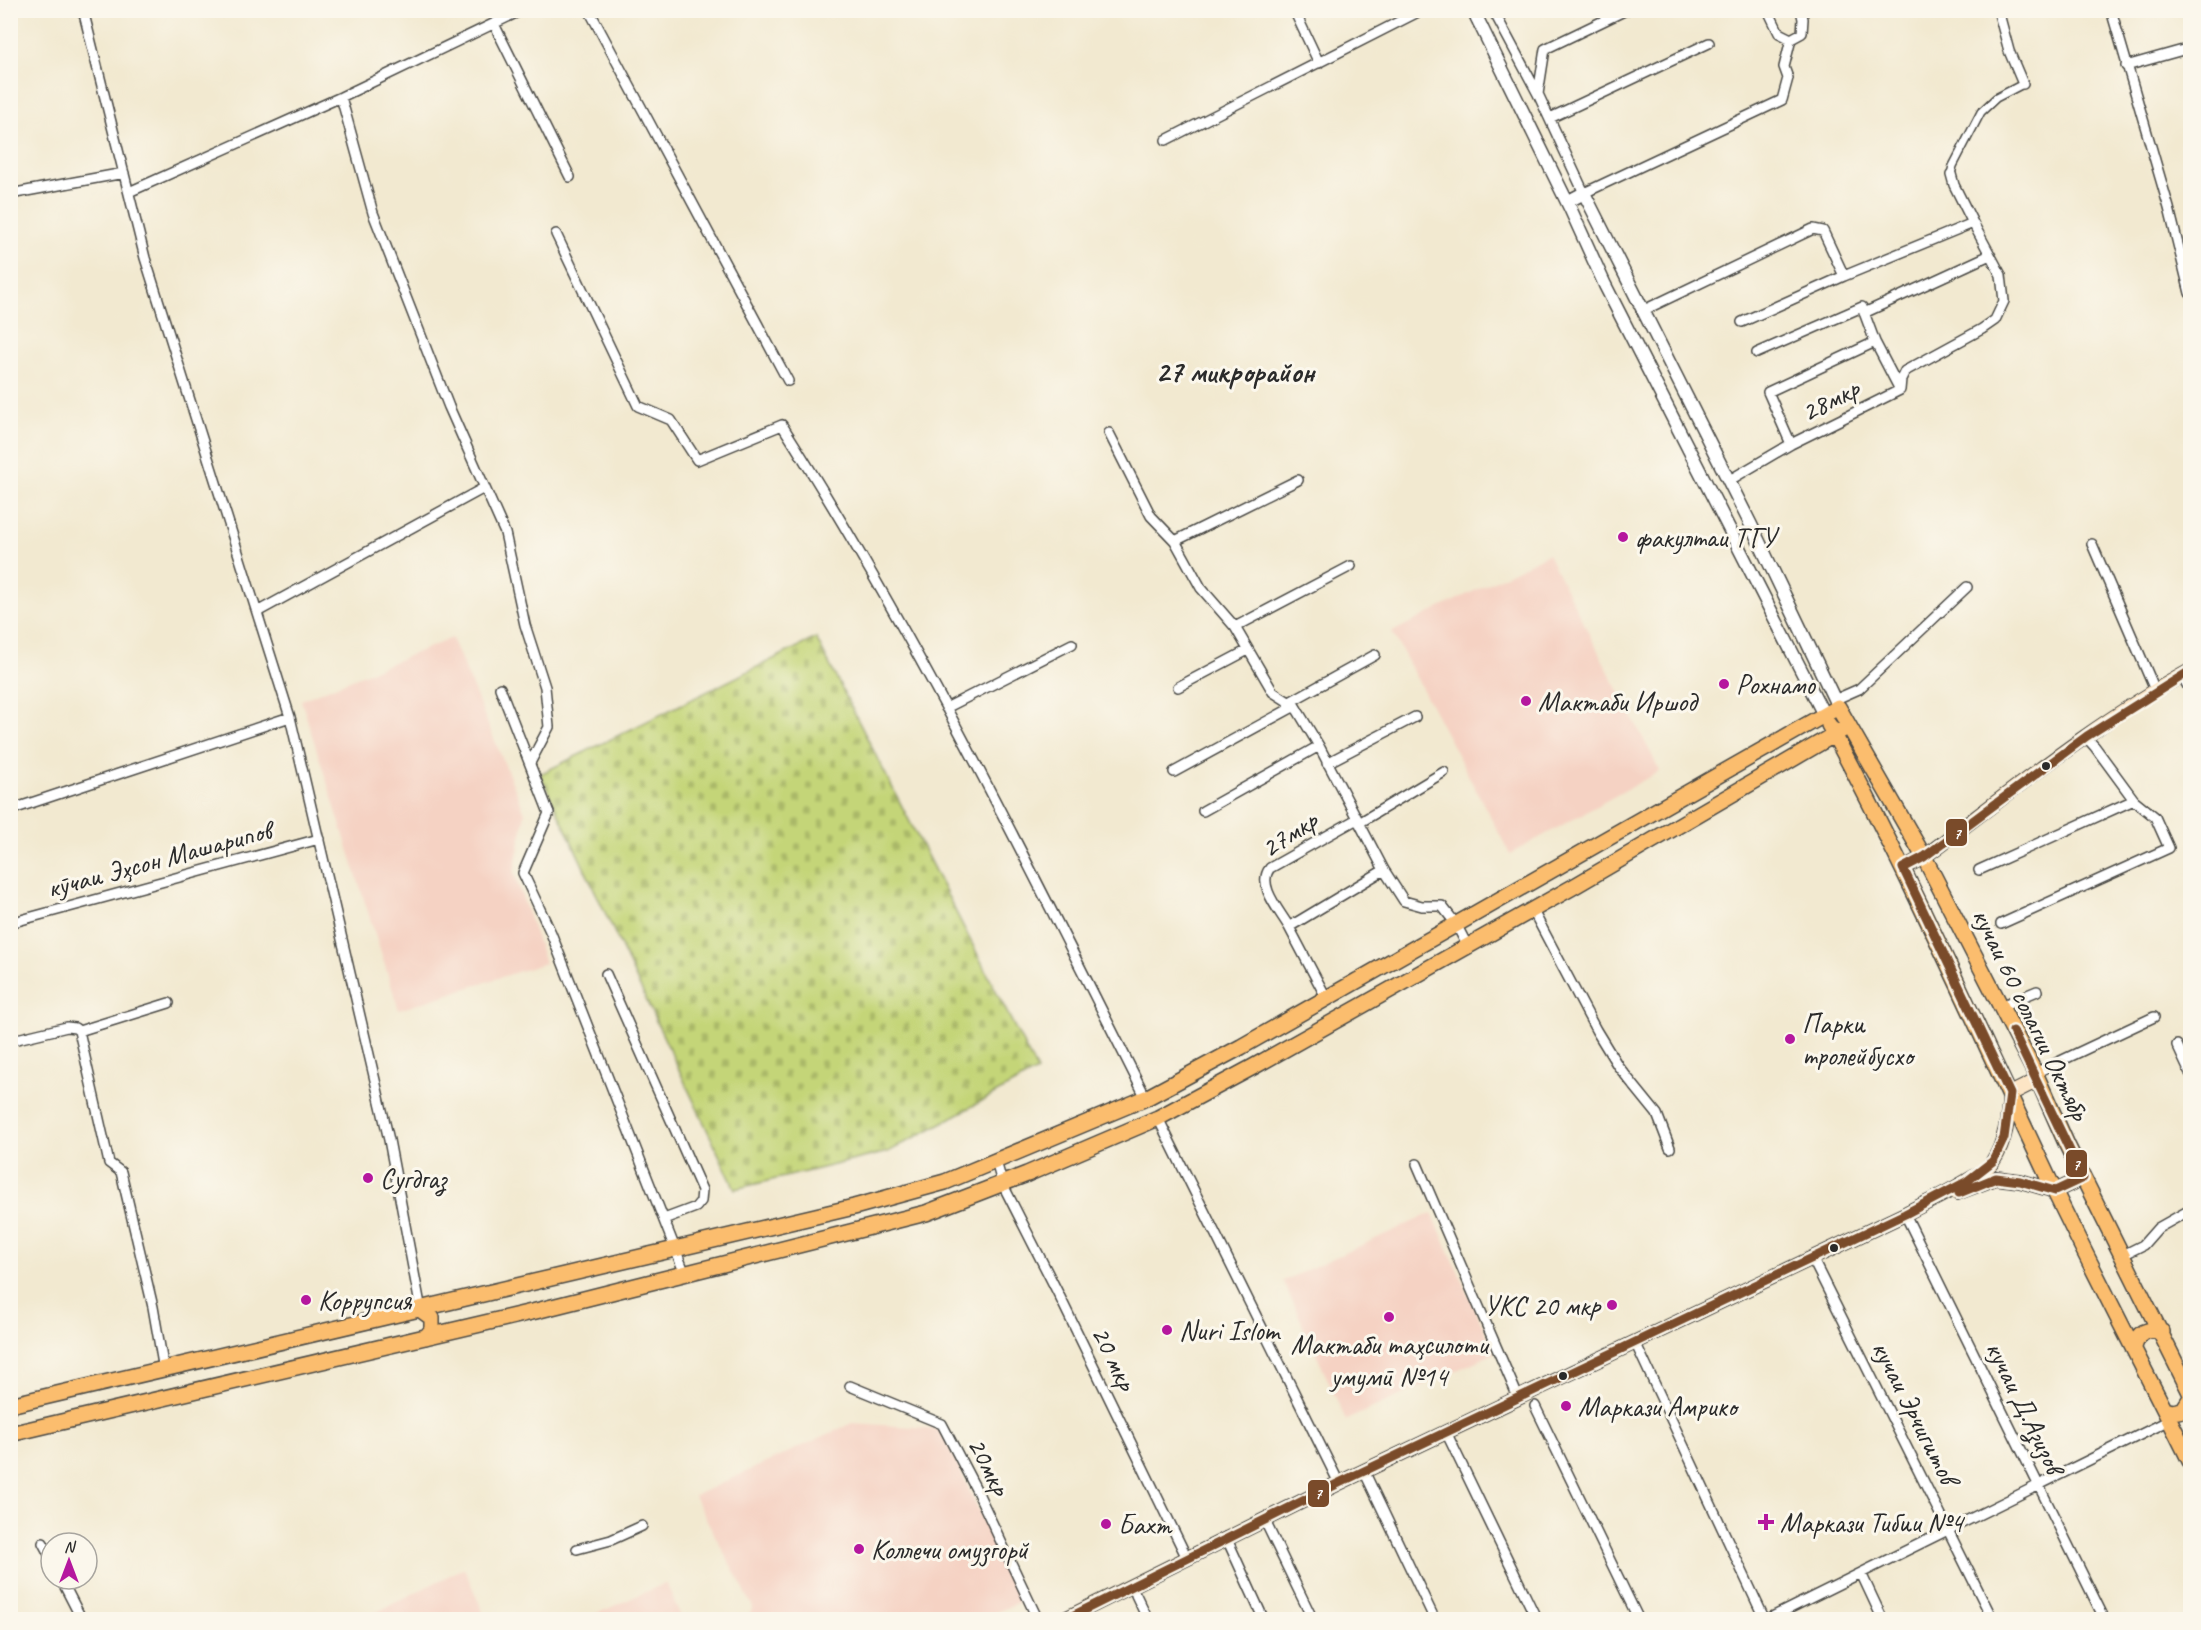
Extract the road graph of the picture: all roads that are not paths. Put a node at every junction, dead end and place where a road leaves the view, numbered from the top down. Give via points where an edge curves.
1 (77, 10) edge
2 (522, 10) edge
3 (589, 10) edge
4 (1294, 10) edge
5 (1422, 10) edge
6 (1473, 10) edge
7 (1493, 10) edge
8 (1626, 10) edge
9 (1768, 10) edge
10 (1801, 10) edge
11 (1998, 10) edge
12 (2111, 10) edge
13 (494, 24) junction
14 (1791, 39) junction
15 (1709, 43) dead end
16 (2190, 48) edge
17 (1319, 63) junction
18 (2126, 66) junction
19 (2023, 84) joint
20 (1538, 94) junction
21 (341, 97) junction
22 (1550, 118) junction
23 (1166, 140) dead end
24 (124, 173) junction
25 (1951, 174) joint
26 (570, 177) dead end
27 (129, 192) junction
28 (1584, 192) junction
29 (10, 194) edge
30 (1567, 202) junction
31 (1973, 223) junction
32 (556, 234) dead end
33 (1990, 255) junction
34 (1844, 276) junction
35 (2190, 293) edge
36 (1642, 310) junction
37 (1864, 313) junction
38 (1742, 322) dead end
39 (1875, 342) junction
40 (1756, 353) dead end
41 (788, 381) dead end
42 (1900, 390) junction
43 (1109, 433) dead end
44 (1791, 444) junction
45 (1298, 480) dead end
46 (1728, 481) junction
47 (484, 488) junction
48 (1175, 541) junction
49 (1759, 543) junction
50 (2092, 544) dead end
51 (1740, 551) junction
52 (1351, 566) dead end
53 (1967, 587) dead end
54 (1787, 600) junction
55 (1768, 608) junction
56 (257, 612) junction
57 (1235, 627) junction
58 (1072, 644) dead end
59 (1248, 650) junction
60 (1376, 655) dead end
61 (2186, 673) edge
62 (1178, 687) dead end
63 (500, 688) dead end
64 (2155, 690) junction
65 (2190, 692) edge
66 (1836, 703) junction
67 (1291, 704) junction
68 (946, 708) junction
69 (1824, 715) junction
70 (290, 717) junction
71 (1415, 717) dead end
72 (1849, 726) junction
73 (1834, 735) junction
74 (2085, 736) junction
75 (1319, 746) junction
76 (530, 763) junction
77 (1327, 763) junction
78 (1174, 772) dead end
79 (1443, 772) dead end
80 (2134, 800) junction
81 (10, 810) edge
82 (1203, 811) dead end
83 (1358, 821) junction
84 (319, 838) junction
85 (1924, 857) junction
86 (1902, 868) junction
87 (1384, 870) junction
88 (1979, 870) dead end
89 (1532, 909) junction
90 (10, 924) edge
91 (1456, 924) junction
92 (2001, 924) dead end
93 (1289, 927) junction
94 (1467, 945) junction
95 (606, 974) dead end
96 (2037, 991) dead end
97 (1327, 999) junction
98 (169, 1003) dead end
99 (2001, 1006) junction
100 (2154, 1017) dead end
101 (10, 1030) edge
102 (79, 1031) junction
103 (2177, 1044) dead end
104 (2041, 1073) junction
105 (2190, 1073) edge
106 (2010, 1094) junction
107 (1146, 1098) junction
108 (1158, 1118) junction
109 (1670, 1148) dead end
110 (996, 1161) junction
111 (1417, 1164) dead end
112 (2083, 1178) junction
113 (1002, 1183) junction
114 (2055, 1191) junction
115 (2190, 1210) edge
116 (1905, 1214) junction
117 (664, 1219) junction
118 (677, 1250) junction
119 (2123, 1255) junction
120 (1812, 1258) junction
121 (686, 1274) junction
122 (444, 1303) junction
123 (421, 1310) junction
124 (453, 1331) junction
125 (2162, 1332) junction
126 (426, 1337) junction
127 (1635, 1342) junction
128 (2134, 1347) junction
129 (164, 1370) junction
130 (850, 1386) dead end
131 (74, 1390) junction
132 (2190, 1392) edge
133 (1516, 1394) junction
134 (2190, 1399) edge
135 (10, 1405) edge
136 (1535, 1406) dead end
137 (2168, 1415) junction
138 (81, 1418) junction
139 (1446, 1432) junction
140 (10, 1434) edge
141 (2190, 1461) edge
142 (1364, 1471) junction
143 (1339, 1482) junction
144 (2039, 1485) junction
145 (1264, 1519) junction
146 (642, 1526) dead end
147 (1949, 1529) junction
148 (1226, 1537) junction
149 (577, 1549) dead end
150 (1186, 1556) junction
151 (1861, 1573) junction
152 (67, 1591) edge
153 (1136, 1595) dead end
154 (82, 1620) edge
155 (1038, 1620) edge
156 (1063, 1620) edge
157 (1148, 1620) edge
158 (1264, 1620) edge
159 (1313, 1620) edge
160 (1435, 1620) edge
161 (1537, 1620) edge
162 (1639, 1620) edge
163 (1766, 1620) edge
164 (1883, 1620) edge
165 (1993, 1620) edge
166 (2105, 1620) edge

1 - 24 street via 84,14
2 - 13 street
3 - 41 street
4 - 17 street
5 - 17 street
6 - 30 street
7 - 20 street
8 - 20 street via 1545,49
9 - 14 street via 1779,33
10 - 14 street via 1802,33
11 - 19 street
12 - 18 street
13 - 21 street
13 - 26 street
14 - 28 street via 1782,100
15 - 22 street
16 - 18 street
17 - 23 street
18 - 35 street
19 - 25 street via 1996,98 1981,112
20 - 22 street
21 - 27 street
21 - 47 street via 373,213
22 - 28 street
24 - 27 street
24 - 29 street
25 - 31 street, 28мкр
27 - 56 street via 145,258
28 - 30 street
28 - 36 street
30 - 51 street
31 - 33 street, 28мкр
31 - 34 street
32 - 68 street via 638,406 671,420 697,460 782,425 879,583
33 - 37 street
33 - 42 street, 28мкр via 2001,275 2004,301 1995,320 1905,371
34 - 36 street via 1822,231 1813,229
34 - 38 street
36 - 46 street
37 - 39 street, 28мкр
37 - 40 street via 1862,307
39 - 42 street
39 - 44 street, 28мкр via 1768,392
42 - 44 street, 28мкр
43 - 48 street, 27мкр via 1151,516
44 - 46 street
45 - 48 street
46 - 49 street
47 - 56 street
47 - 76 street via 505,533 525,625 544,687 549,727
48 - 57 street, 27мкр via 1201,588
49 - 51 street
49 - 54 street
50 - 64 street
51 - 55 street
52 - 57 street
53 - 66 street via 1859,689
54 - 55 street
54 - 66 street
55 - 69 street
56 - 70 street
57 - 59 street, 27мкр
58 - 68 street
59 - 62 street
59 - 67 street, 27мкр via 1273,692
60 - 67 street
61 - 64 main road
61 - 65 street
63 - 76 street
64 - 74 main road
66 - 69 highway
66 - 72 highway, кучаи 60 солагии Октябр
67 - 75 street, 27мкр
67 - 78 street
68 - 107 street
69 - 73 highway
69 - 91 highway
70 - 81 street
70 - 84 street
71 - 77 street
72 - 73 highway
72 - 85 highway, кучаи 60 солагии Октябр
73 - 86 highway
73 - 89 highway
74 - 80 street
74 - 85 main road
75 - 77 street, 27мкр
75 - 82 street
76 - 117 street via 549,813 523,873 551,933
77 - 83 street, 27мкр
79 - 83 street, 27мкр
80 - 88 street
80 - 92 street via 2155,817 2169,848
83 - 87 street, 27мкр
83 - 93 street, 27мкр via 1265,873 1265,886
84 - 90 street, кӯчаи Эҳсон Машарипов
84 - 123 street via 389,1140
85 - 86 main road
85 - 99 highway, кучаи 60 солагии Октябр
86 - 106 highway
87 - 91 street, 27мкр via 1404,901 1442,906
87 - 93 street
89 - 94 highway
89 - 109 street via 1596,1030 1657,1114
91 - 94 street
91 - 97 highway
93 - 97 street, 27мкр
94 - 108 highway
95 - 117 street via 702,1190 696,1207
96 - 99 street
97 - 107 highway
98 - 102 street
99 - 104 highway, кучаи 60 солагии Октябр
100 - 104 street
101 - 102 street via 17,1039 67,1027
102 - 129 street via 109,1163 121,1172
103 - 105 street
104 - 106 main road
104 - 112 highway, кучаи 60 солагии Октябр
106 - 114 highway
106 - 116 main road via 2007,1124 1993,1162
107 - 110 highway
108 - 113 highway
108 - 143 street
110 - 113 street, 20 мкр
110 - 118 highway via 934,1185 854,1208
111 - 133 street
112 - 114 main road
112 - 119 highway, кучаи 60 солагии Октябр
113 - 121 highway via 926,1213
113 - 150 street, 20 мкр
114 - 116 main road via 1996,1178
114 - 128 highway
115 - 119 street
116 - 120 main road
116 - 144 street, кучаи Д.Азизов
117 - 118 street
118 - 121 street
118 - 122 highway
119 - 125 highway, кучаи 60 солагии Октябр
120 - 127 main road
120 - 147 street, кучаи Эрчигитов
121 - 124 highway
122 - 123 highway
122 - 124 highway via 438,1319 440,1325
123 - 126 highway via 432,1318 432,1330
123 - 129 highway
124 - 126 highway
125 - 128 highway via 2144,1331
125 - 132 highway, кучаи 60 солагии Октябр
126 - 138 highway
127 - 133 main road
127 - 163 street
128 - 137 highway
129 - 131 highway
130 - 155 street, 20мкр via 942,1424
131 - 135 highway
131 - 138 highway
133 - 139 main road
134 - 137 highway via 2187,1406
136 - 162 street
137 - 141 highway
137 - 144 street
138 - 140 highway
139 - 142 main road
139 - 161 street
142 - 143 main road
142 - 160 street
143 - 145 main road
144 - 147 street
144 - 166 street, кучаи Д.Азизов
145 - 148 main road
145 - 159 street
146 - 149 street
147 - 151 street
147 - 165 street, кучаи Эрчигитов
148 - 150 main road
148 - 158 street
150 - 156 main road
151 - 163 street
151 - 164 street
152 - 154 street
153 - 157 street

